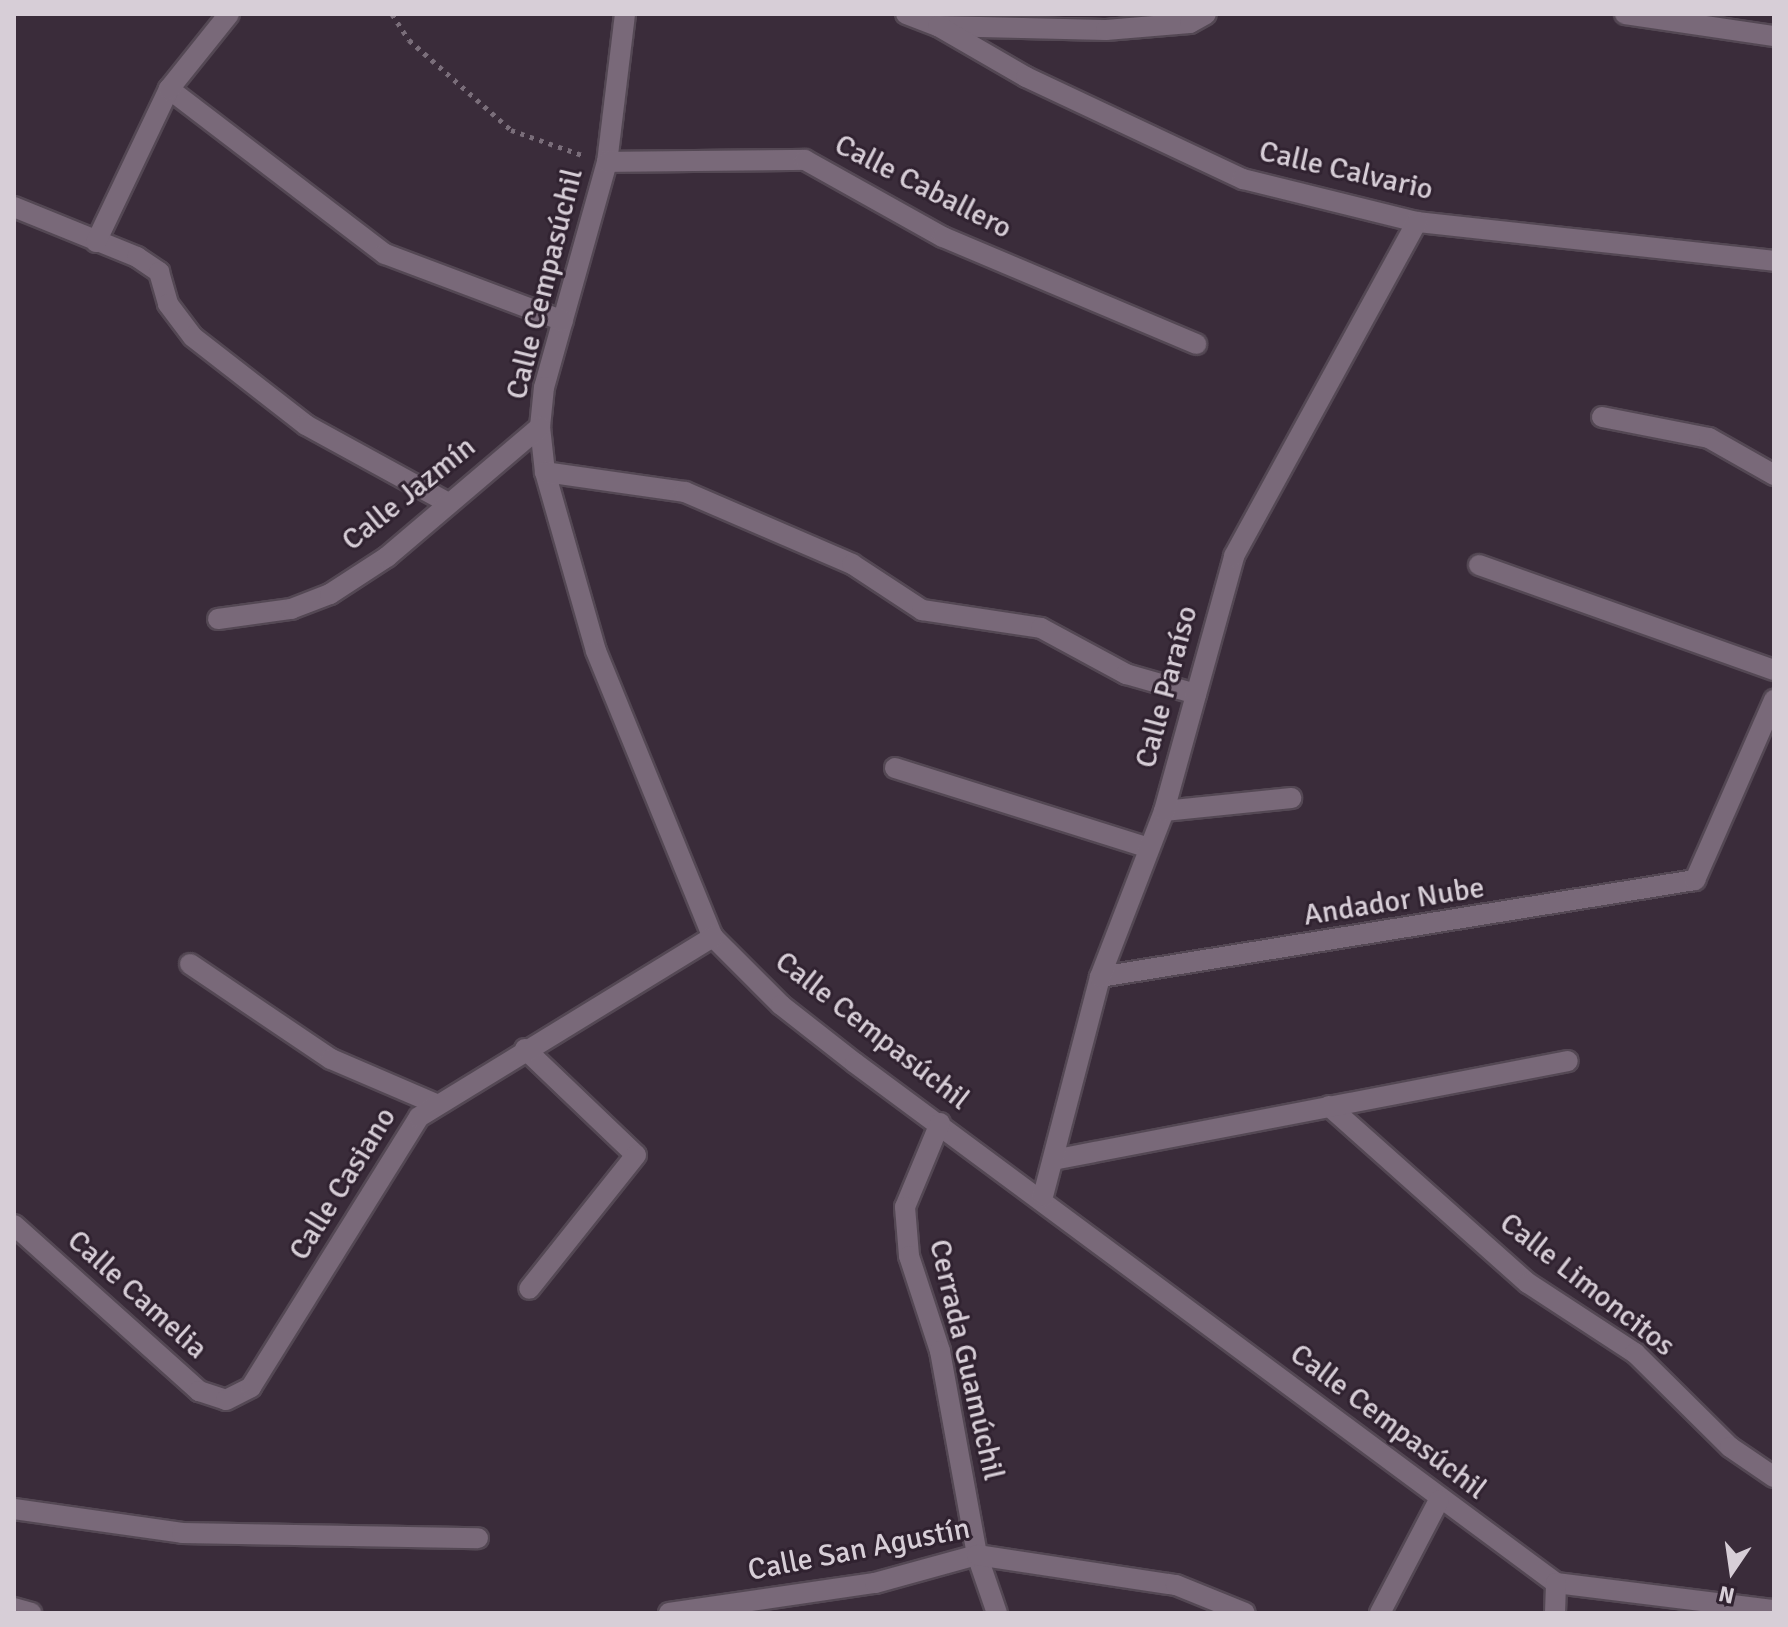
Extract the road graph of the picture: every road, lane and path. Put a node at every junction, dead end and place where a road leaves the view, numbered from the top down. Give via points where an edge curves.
1 (229, 14) edge
2 (392, 14) edge
3 (625, 14) edge
4 (906, 14) edge
5 (1206, 14) edge
6 (1625, 14) edge
7 (938, 26) junction
8 (1774, 36) edge
9 (169, 89) junction
10 (607, 162) junction
11 (14, 207) edge
12 (1417, 222) junction
13 (96, 242) junction
14 (1774, 261) edge
15 (563, 321) junction
16 (1196, 344) dead end
17 (1602, 417) dead end
18 (540, 427) junction
19 (545, 472) junction
20 (1774, 475) edge
21 (445, 501) junction
22 (1479, 565) dead end
23 (218, 619) dead end
24 (1774, 670) edge
25 (1196, 694) junction
26 (1774, 700) edge
27 (895, 768) dead end
28 (1291, 798) dead end
29 (1164, 811) junction
30 (1146, 847) junction
31 (713, 937) junction
32 (190, 964) dead end
33 (1100, 977) junction
34 (525, 1049) junction
35 (1568, 1061) dead end
36 (436, 1104) junction
37 (1329, 1106) junction
38 (940, 1123) junction
39 (1053, 1160) junction
40 (1043, 1196) junction
41 (14, 1225) edge
42 (529, 1289) dead end
43 (226, 1400) joint
44 (1774, 1477) edge
45 (1439, 1500) junction
46 (14, 1509) edge
47 (478, 1538) dead end
48 (977, 1555) junction
49 (1556, 1583) junction
50 (14, 1608) edge
51 (1774, 1610) edge
52 (31, 1613) edge
53 (669, 1613) edge
54 (997, 1613) edge
55 (1245, 1613) edge
56 (1380, 1613) edge
57 (1555, 1613) edge

1 - 9 street
2 - 10 path via 409,40 511,130
3 - 10 street, Calle Cempasúchil
4 - 7 street
5 - 7 street via 1190,23 1106,30
6 - 8 street
7 - 12 street, Calle Calvario via 1026,77 1243,179
9 - 13 street
9 - 15 street via 385,254
10 - 15 street, Calle Cempasúchil
10 - 16 street, Calle Caballero via 805,160 943,237
11 - 13 street
12 - 14 street, Calle Calvario
12 - 25 street, Calle Paraíso via 1234,556
13 - 21 street via 159,272 168,304 193,337 306,425
15 - 18 street, Calle Cempasúchil
17 - 20 street via 1709,438
18 - 19 street, Calle Cempasúchil
18 - 21 street, Calle Jazmín
19 - 25 street via 685,492 852,564 885,592 922,610 1041,628 1126,674
19 - 31 street, Calle Cempasúchil via 596,651
21 - 23 street, Calle Jazmín via 387,557 330,594 291,609
22 - 24 street
25 - 29 street, Calle Paraíso
26 - 33 street, Andador Nube via 1695,880
27 - 30 street
28 - 29 street
29 - 30 street, Calle Paraíso
30 - 33 street, Calle Paraíso
31 - 34 street, Calle Casiano
31 - 38 street, Calle Cempasúchil via 781,1005
32 - 36 street via 331,1059
33 - 39 street, Calle Paraíso
34 - 36 street, Calle Casiano
34 - 42 street via 636,1155
35 - 37 street
36 - 43 street, Calle Casiano via 419,1117 251,1387
37 - 39 street
37 - 44 street, Calle Limoncitos via 1528,1283 1635,1353 1730,1447
38 - 40 street, Calle Cempasúchil
38 - 48 street, Cerrada Guamúchil via 905,1207 908,1244 940,1351
39 - 40 street, Calle Paraíso
40 - 45 street, Calle Cempasúchil
41 - 43 street, Calle Camelia via 199,1391
45 - 49 street, Calle Cempasúchil
45 - 56 street
46 - 47 street via 182,1533
48 - 53 street, Calle San Agustín via 875,1583
48 - 54 street, Cerrada Guamúchil
48 - 55 street, Calle San Agustín via 1176,1585
49 - 51 street, Calle Cempasúchil
49 - 57 street
50 - 52 street

